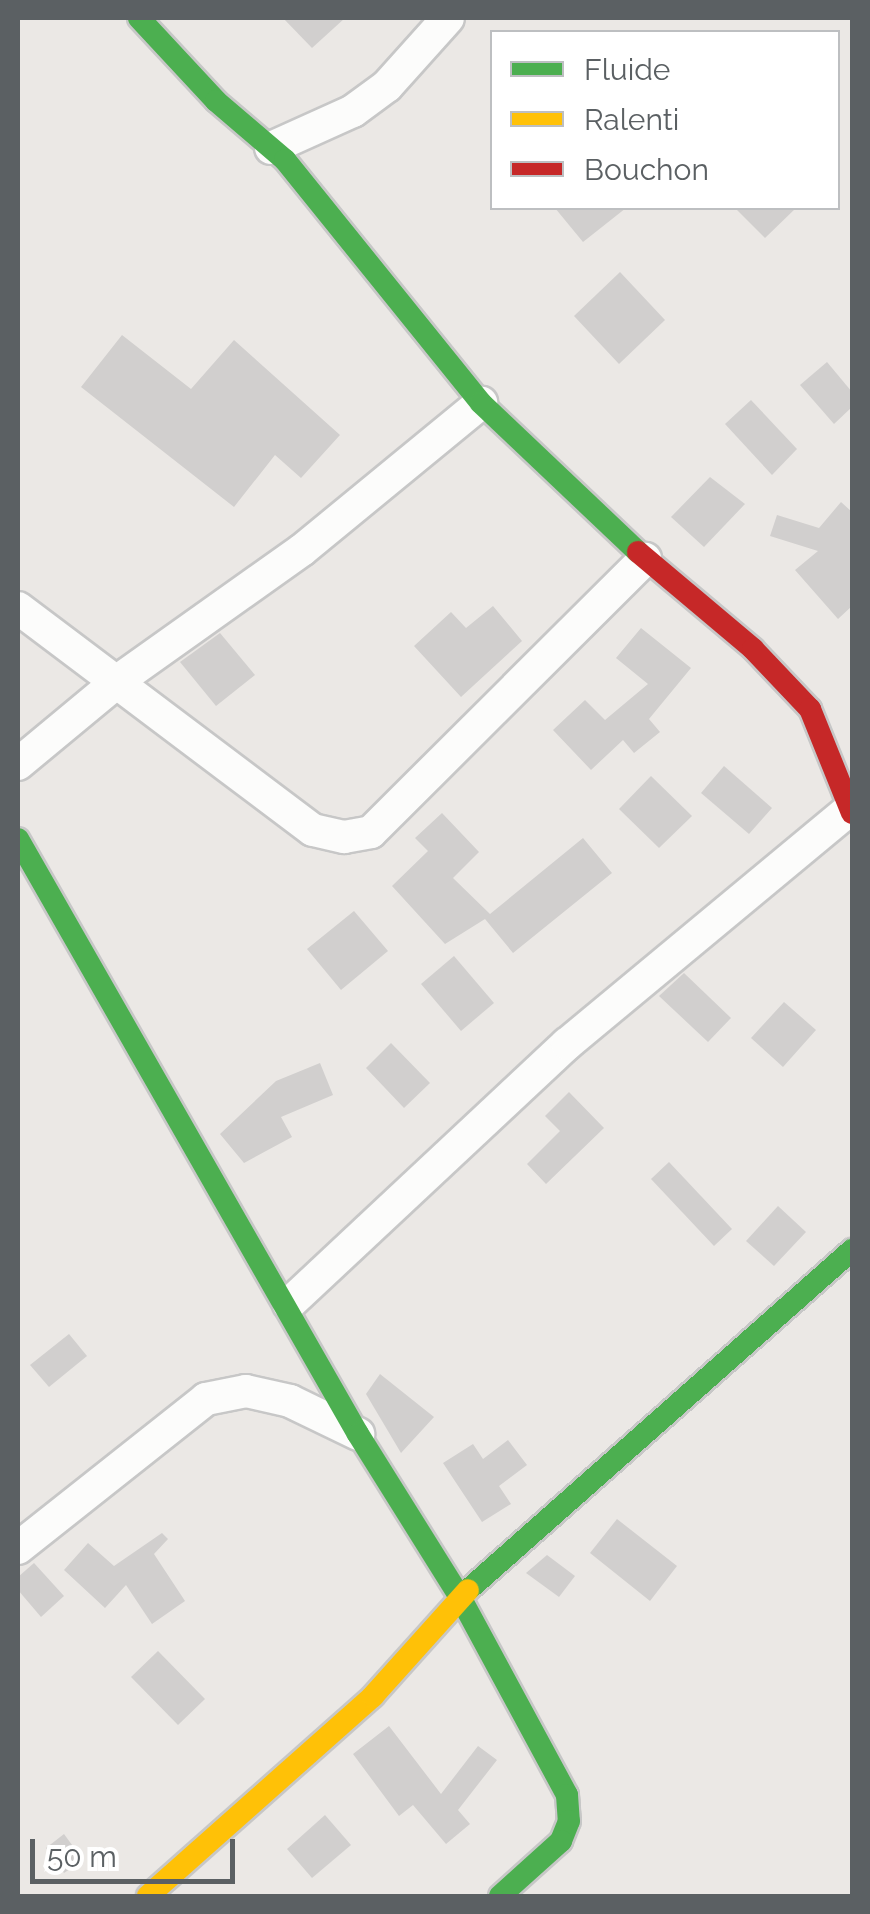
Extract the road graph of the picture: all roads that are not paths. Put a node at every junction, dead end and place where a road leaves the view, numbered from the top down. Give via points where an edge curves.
1 (139, 18) edge
2 (448, 18) edge
3 (271, 148) junction
4 (480, 403) junction
5 (645, 559) junction
6 (18, 608) edge
7 (119, 680) junction
8 (18, 764) edge
9 (851, 812) edge
10 (18, 839) edge
11 (852, 1250) edge
12 (289, 1304) junction
13 (358, 1434) junction
14 (18, 1548) edge
15 (460, 1597) junction
16 (148, 1896) edge
17 (500, 1896) edge

1 - 3 street
2 - 3 street via 387,86 353,112
3 - 4 street
4 - 5 street
4 - 7 street via 302,550
5 - 7 street via 371,832 344,837 313,830
5 - 9 street via 753,649 810,709
6 - 7 street
7 - 8 street
9 - 12 street via 567,1044
10 - 12 street
11 - 15 street
12 - 13 street
13 - 14 street via 261,1395 206,1399
13 - 15 street
15 - 16 street via 373,1696
15 - 17 street via 567,1795 569,1821 560,1842

